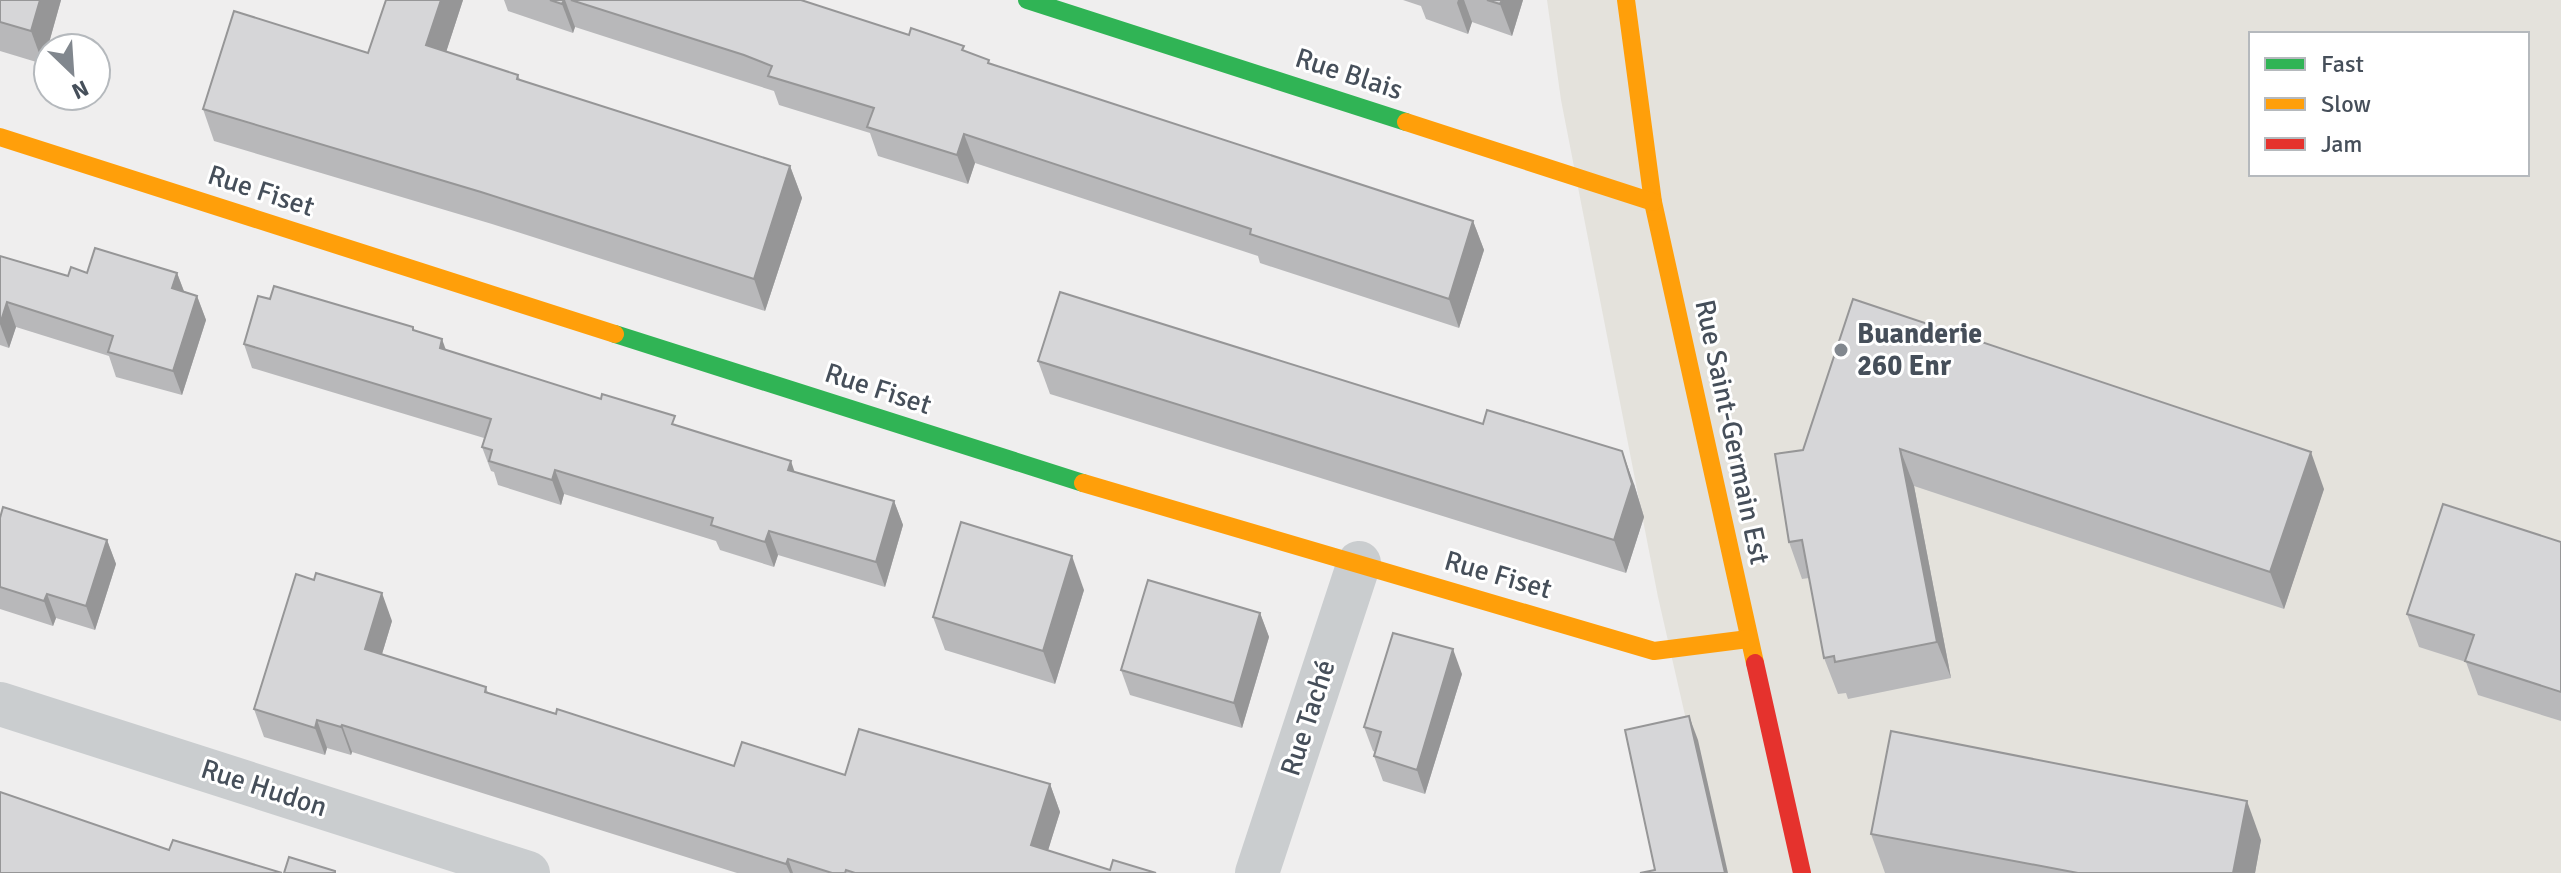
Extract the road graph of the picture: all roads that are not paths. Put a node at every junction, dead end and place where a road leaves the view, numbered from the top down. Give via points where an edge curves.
1 (1027, 0) edge
2 (1626, 0) edge
3 (0, 137) edge
4 (1653, 202) junction
5 (1359, 563) junction
6 (1748, 639) junction
7 (0, 704) edge
8 (528, 873) edge
9 (1257, 873) edge
10 (1802, 873) edge

1 - 4 street, Rue Blais
2 - 4 street, Rue Saint-Germain Est
3 - 5 street, Rue Fiset via 1039,470
4 - 6 street, Rue Saint-Germain Est
5 - 6 street, Rue Fiset via 1654,651
5 - 9 street, Rue Taché
6 - 10 street, Rue Saint-Germain Est
7 - 8 street, Rue Hudon

